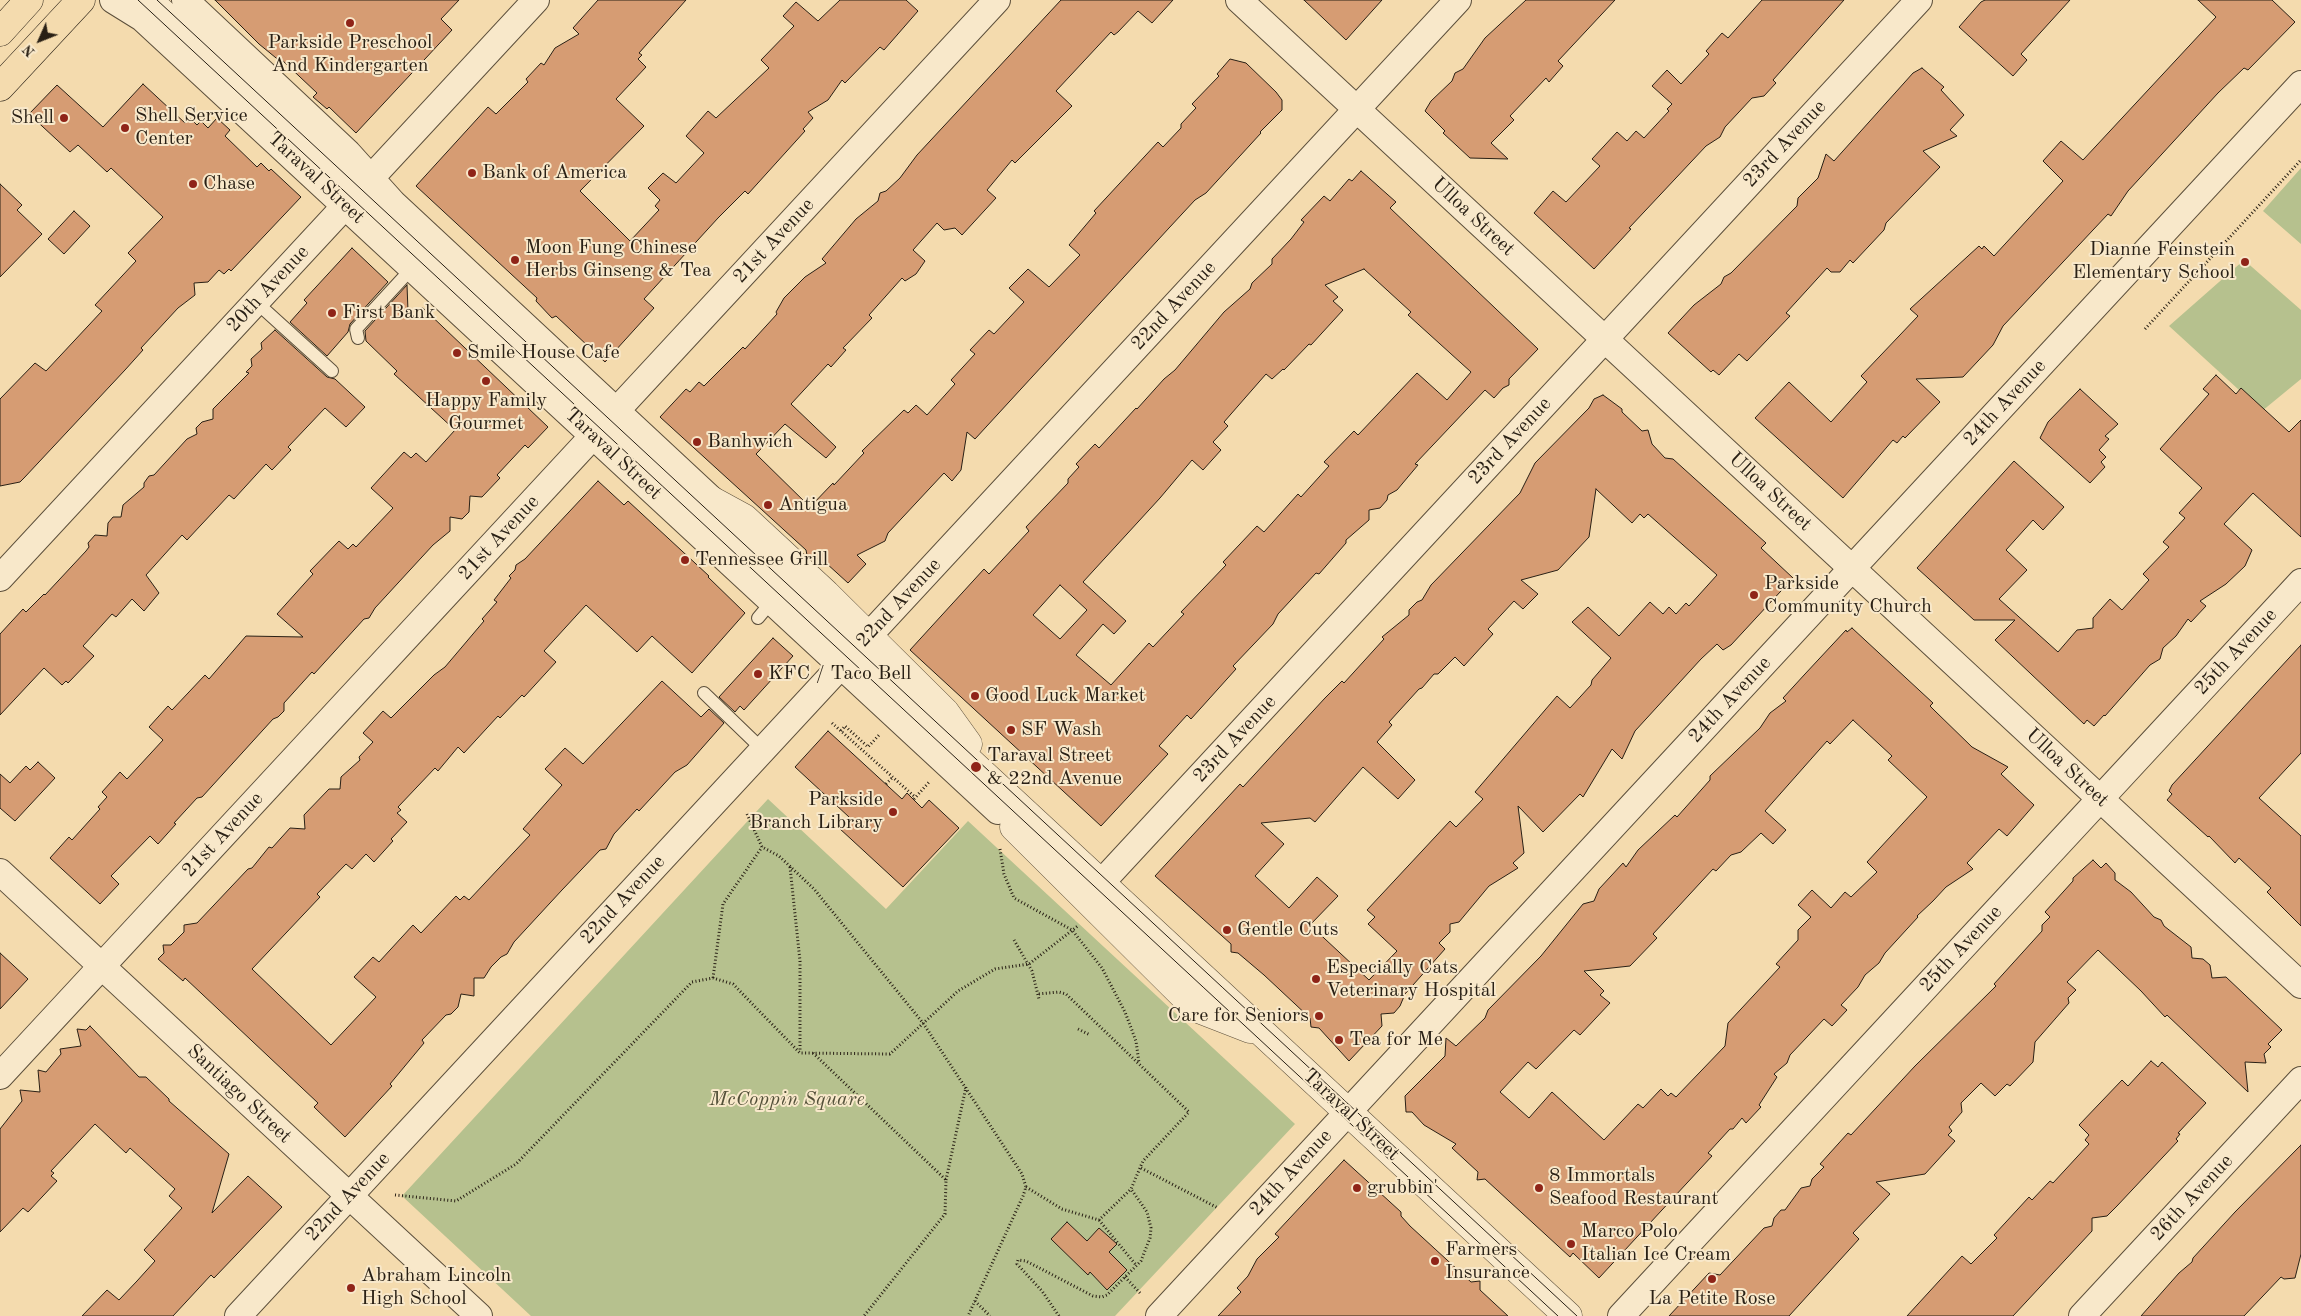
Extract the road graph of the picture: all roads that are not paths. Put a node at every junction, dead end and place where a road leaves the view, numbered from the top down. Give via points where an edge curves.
1 (29, 0) edge
2 (81, 0) edge
3 (113, 0) edge
4 (148, 0) edge
5 (185, 0) edge
6 (536, 0) edge
7 (997, 0) edge
8 (1239, 0) edge
9 (1458, 0) edge
10 (1919, 0) edge
11 (0, 32) edge
12 (2301, 84) edge
13 (0, 87) edge
14 (1356, 109) junction
15 (358, 193) junction
16 (418, 261) junction
17 (256, 302) junction
18 (358, 338) dead end
19 (1605, 339) junction
20 (332, 371) dead end
21 (604, 423) junction
22 (654, 469) junction
23 (714, 502) junction
24 (1852, 569) junction
25 (0, 578) edge
26 (2301, 582) edge
27 (771, 603) junction
28 (854, 652) junction
29 (704, 693) dead end
30 (763, 750) junction
31 (2101, 799) junction
32 (998, 800) junction
33 (0, 872) edge
34 (1101, 883) junction
35 (101, 966) junction
36 (2301, 985) edge
37 (1266, 1036) junction
38 (0, 1076) edge
39 (2301, 1080) edge
40 (1348, 1112) junction
41 (349, 1196) junction
42 (238, 1316) edge
43 (479, 1316) edge
44 (1159, 1316) edge
45 (1568, 1316) edge
46 (1621, 1316) edge
47 (2082, 1316) edge

1 - 11 highway
2 - 13 highway
3 - 15 street, Taraval Street via 142,18
4 - 15 street, Taraval Street
5 - 15 street, Taraval Street via 341,146
6 - 15 street, 20th Avenue
7 - 21 street, 21st Avenue
8 - 14 street, Ulloa Street
9 - 14 street, 22nd Avenue
10 - 19 street, 23rd Avenue
12 - 24 street, 24th Avenue
14 - 19 street, Ulloa Street
14 - 28 street, 22nd Avenue
15 - 16 street, Taraval Street
15 - 17 street, 20th Avenue
15 - 21 street, Taraval Street via 400,209
16 - 18 lane via 356,329
16 - 21 street, Taraval Street
17 - 20 lane
17 - 25 street, 20th Avenue
19 - 24 street, Ulloa Street
19 - 34 street, 23rd Avenue
21 - 22 street, Taraval Street
21 - 23 street, Taraval Street
21 - 27 street, Taraval Street
21 - 35 street, 21st Avenue
22 - 23 street, Taraval Street
22 - 27 street, Taraval Street
23 - 28 street, Taraval Street via 744,518
24 - 31 street, Ulloa Street
24 - 40 street, 24th Avenue
26 - 31 street, 25th Avenue
27 - 28 street, Taraval Street
28 - 30 street, 22nd Avenue
28 - 32 street, Taraval Street
28 - 32 street, Taraval Street via 953,746
28 - 32 street, Taraval Street via 946,712
29 - 30 lane
30 - 41 street, 22nd Avenue
31 - 36 street, Ulloa Street
31 - 46 street, 25th Avenue
32 - 34 street, Taraval Street
32 - 37 street, Taraval Street via 1196,1008
33 - 35 street, Santiago Street
34 - 37 street, Taraval Street
35 - 38 street, 21st Avenue
35 - 41 street, Santiago Street
37 - 40 street, Taraval Street
39 - 47 street, 26th Avenue
40 - 44 street, 24th Avenue
40 - 45 street, Taraval Street
41 - 42 street, 22nd Avenue
41 - 43 street, Santiago Street

